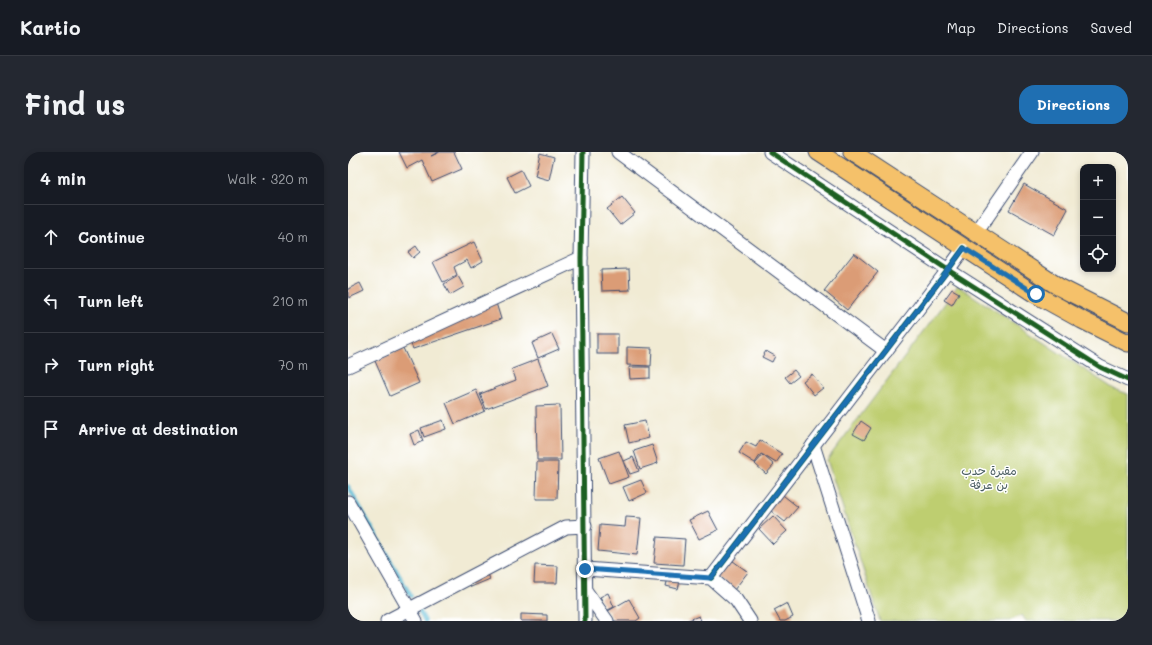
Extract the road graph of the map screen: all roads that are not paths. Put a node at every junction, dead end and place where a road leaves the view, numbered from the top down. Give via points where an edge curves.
1 (583, 152) edge
2 (618, 152) edge
3 (770, 152) edge
4 (818, 152) edge
5 (852, 152) edge
6 (1032, 152) edge
7 (976, 233) junction
8 (964, 248) junction
9 (581, 258) junction
10 (948, 270) junction
11 (1128, 322) edge
12 (1128, 343) edge
13 (886, 351) junction
14 (348, 366) edge
15 (1128, 380) edge
16 (813, 446) junction
17 (348, 502) edge
18 (584, 526) junction
19 (585, 569) junction
20 (711, 578) junction
21 (585, 590) junction
22 (408, 609) junction
23 (387, 621) edge
24 (416, 621) edge
25 (585, 621) edge
26 (607, 621) edge
27 (750, 621) edge
28 (869, 621) edge

1 - 9 street
2 - 13 street
3 - 10 street
4 - 8 main road
5 - 7 main road
6 - 7 street
7 - 11 main road via 1059,287
8 - 10 street
8 - 12 main road via 1036,294
9 - 14 street
9 - 18 street
10 - 13 street
10 - 15 street via 1100,367
13 - 16 street
16 - 20 street
16 - 28 street
17 - 22 street
18 - 19 street
18 - 22 street via 566,527
19 - 20 street
19 - 21 street
20 - 27 street via 736,600
21 - 25 street
21 - 26 street
22 - 23 street
22 - 24 street

